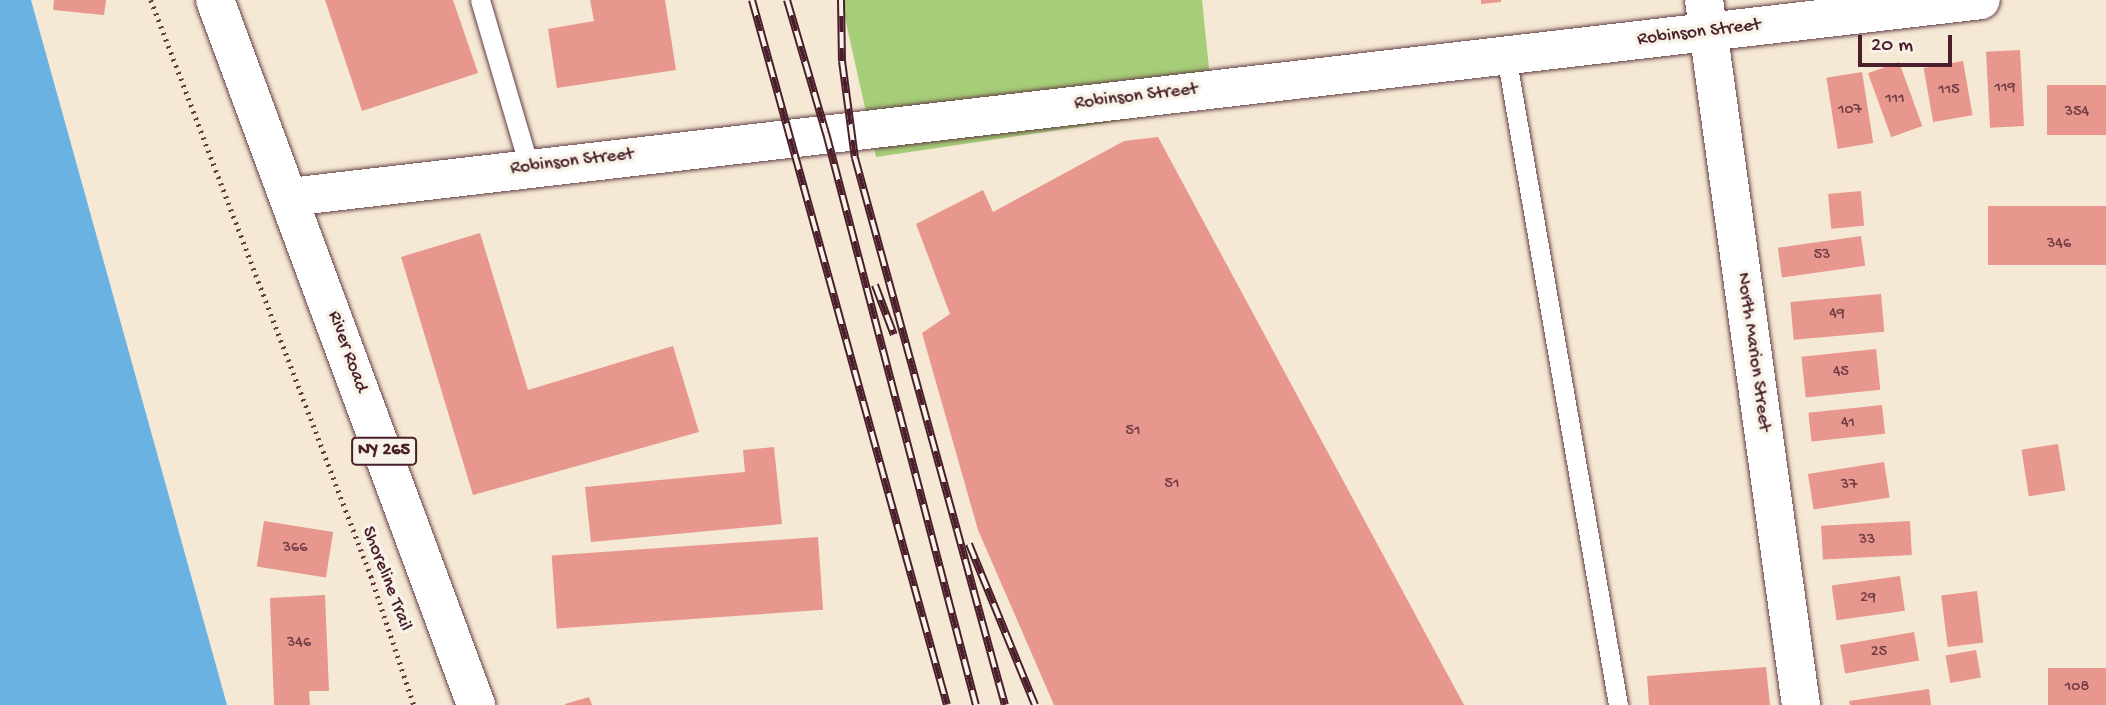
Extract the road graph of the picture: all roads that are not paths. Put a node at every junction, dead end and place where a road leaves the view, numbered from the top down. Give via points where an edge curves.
1 (215, 0) edge
2 (480, 0) edge
3 (1981, 0) edge
4 (1706, 16) edge
5 (1506, 55) junction
6 (529, 167) junction
7 (290, 197) junction
8 (476, 705) edge
9 (1618, 705) edge
10 (1801, 705) edge

1 - 7 street, River Road / NY 265
2 - 6 lane
3 - 4 street, Robinson Street
4 - 5 street, Robinson Street
4 - 10 street, North Marion Street
5 - 6 street, Robinson Street
5 - 9 lane
6 - 7 street, Robinson Street
7 - 8 street, River Road / NY 265

